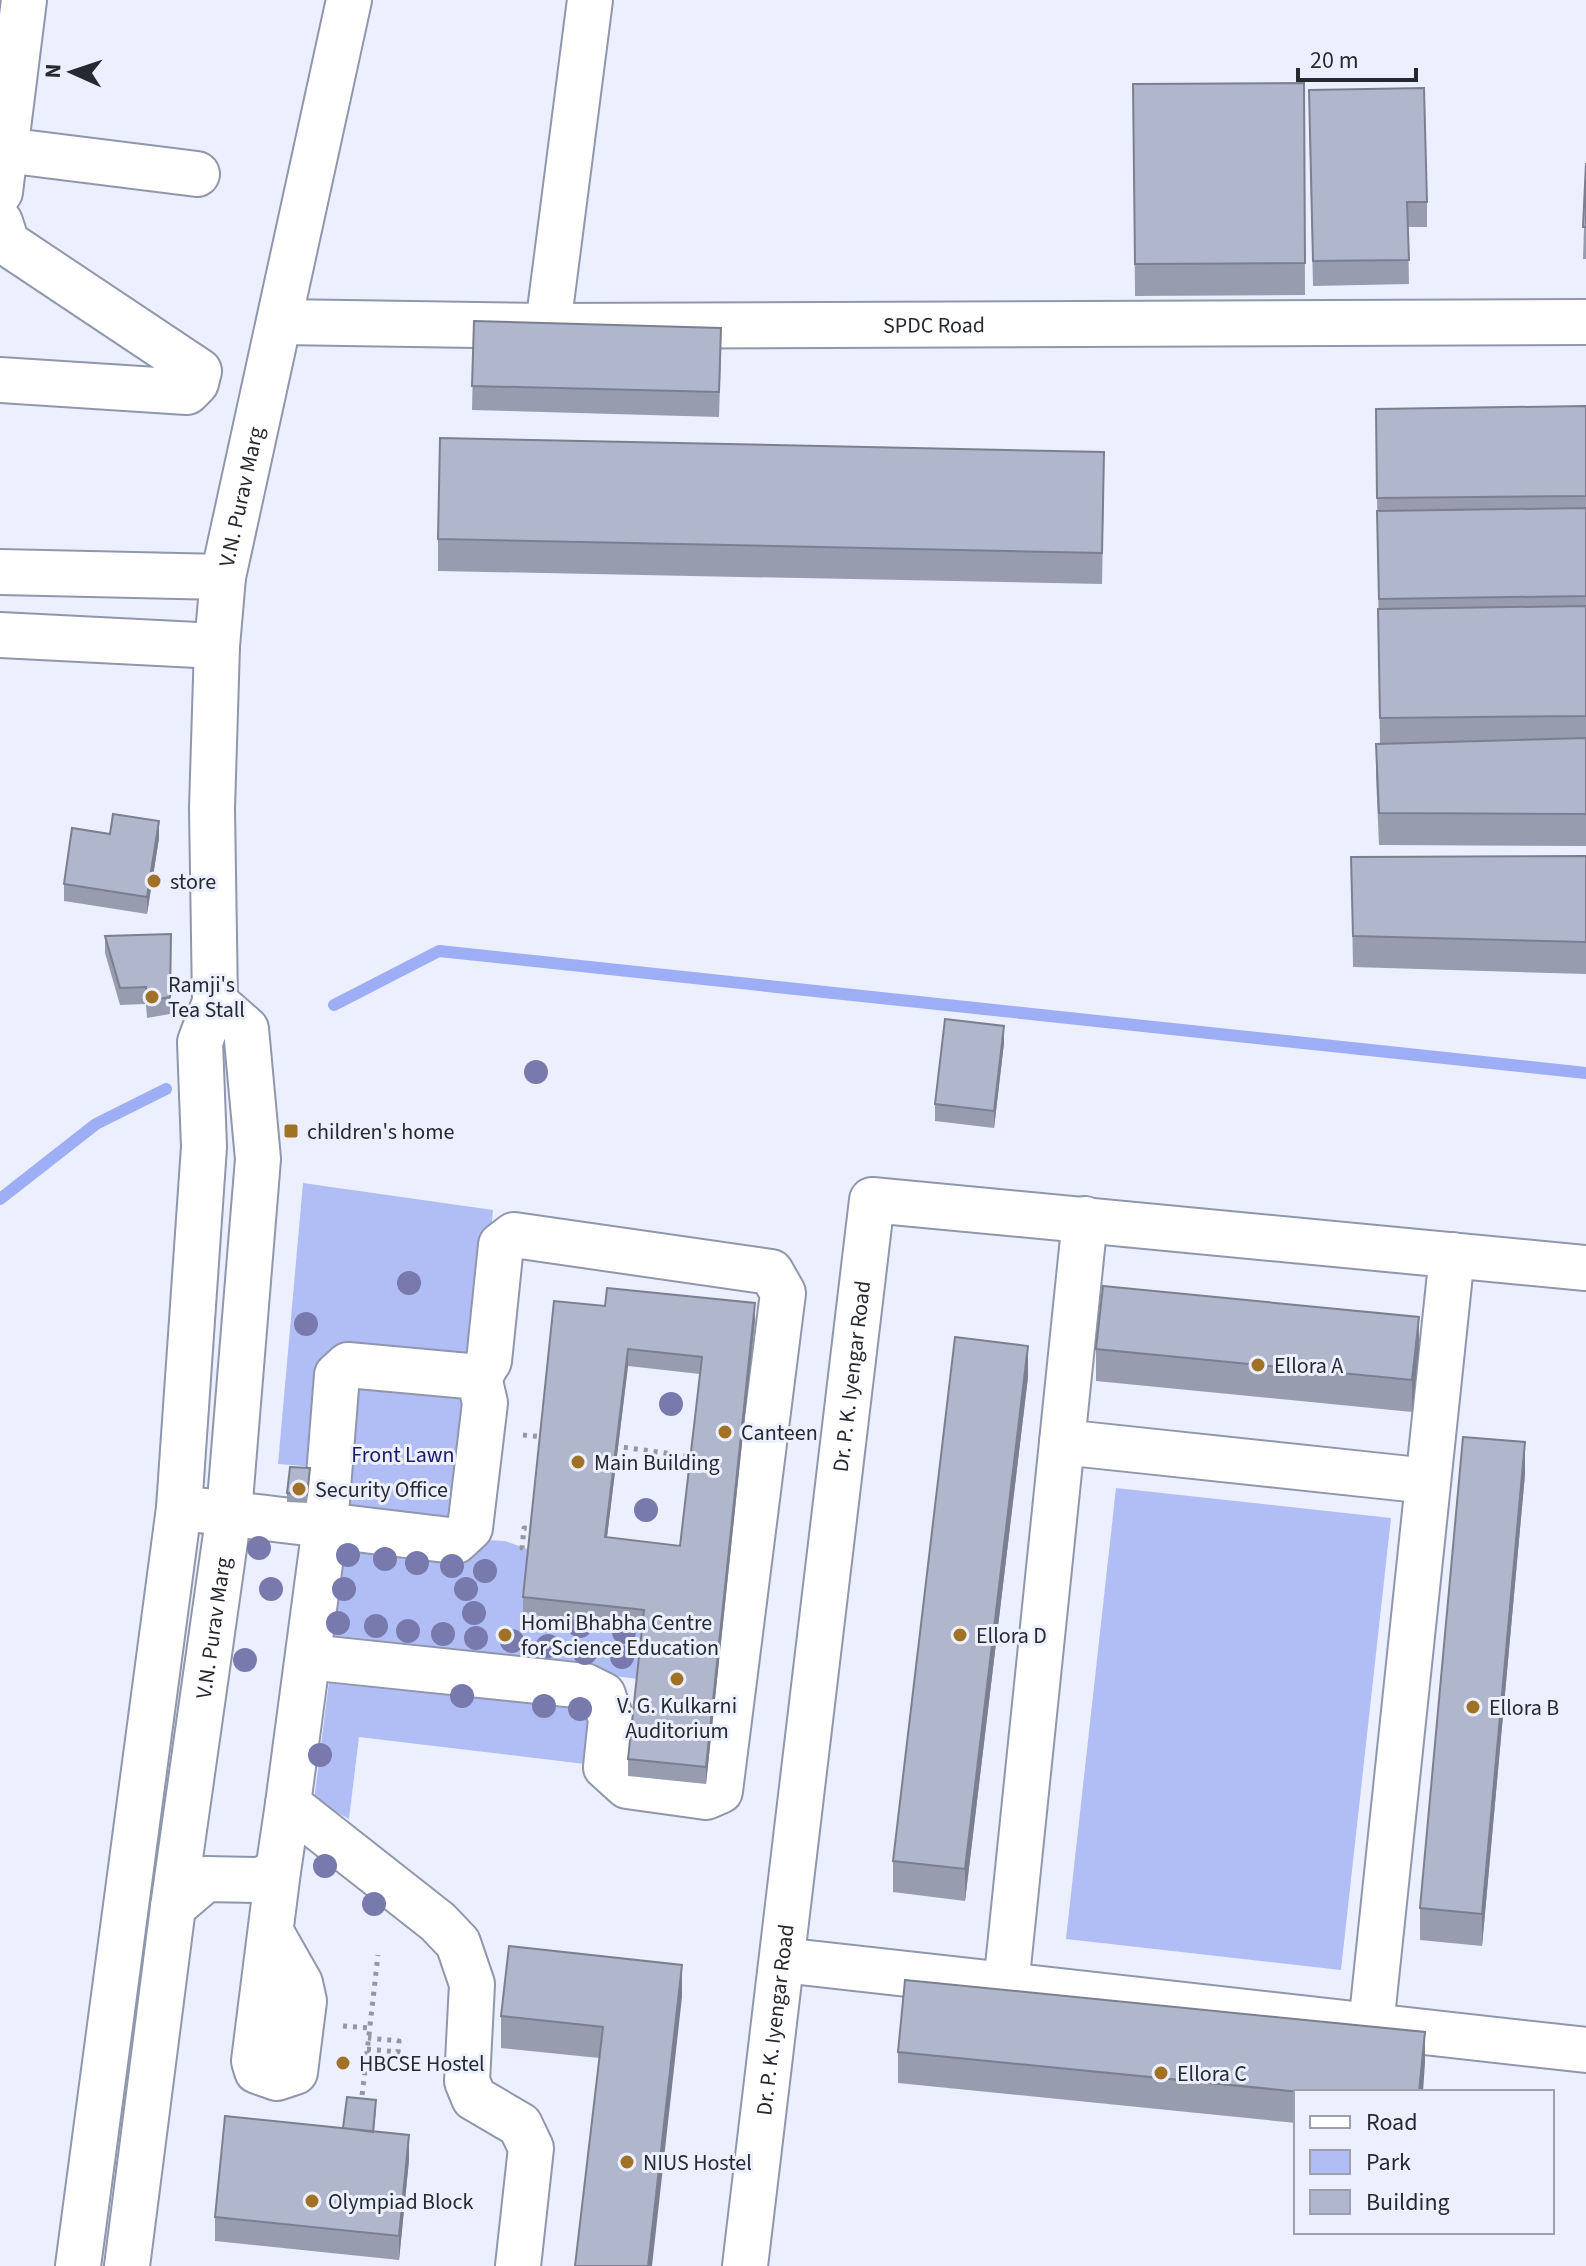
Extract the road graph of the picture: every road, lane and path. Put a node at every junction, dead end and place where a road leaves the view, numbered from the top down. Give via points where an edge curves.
1 (24, 0) edge
2 (590, 0) edge
3 (344, 1) edge
4 (3, 171) edge
5 (197, 174) dead end
6 (0, 222) edge
7 (280, 322) junction
8 (1586, 322) edge
9 (548, 326) junction
10 (0, 380) edge
11 (0, 572) edge
12 (223, 577) junction
13 (0, 635) edge
14 (217, 646) junction
15 (215, 1002) junction
16 (1085, 1219) junction
17 (1452, 1255) junction
18 (1586, 1268) edge
19 (479, 1377) junction
20 (482, 1429) junction
21 (556, 1439) edge
22 (1062, 1442) junction
23 (601, 1445) edge
24 (707, 1458) edge
25 (1428, 1481) junction
26 (179, 1508) junction
27 (229, 1513) junction
28 (325, 1526) junction
29 (548, 1531) edge
30 (544, 1551) edge
31 (308, 1657) junction
32 (288, 1804) junction
33 (278, 1871) junction
34 (173, 1907) junction
35 (271, 1932) dead end
36 (378, 1955) dead end
37 (782, 1960) junction
38 (1006, 1986) junction
39 (1371, 2026) junction
40 (368, 2038) junction
41 (367, 2049) junction
42 (1586, 2050) edge
43 (360, 2107) edge
44 (78, 2266) edge
45 (127, 2266) edge
46 (518, 2266) edge
47 (745, 2266) edge

1 - 4 street
2 - 9 street
3 - 7 street, V.N. Purav Marg
4 - 5 street
6 - 10 street via 7,243 199,371 187,392
7 - 9 street, SPDC Road
7 - 12 street, V.N. Purav Marg
8 - 9 street, SPDC Road
11 - 12 street
12 - 14 street, V.N. Purav Marg
13 - 14 street
14 - 15 street, V.N. Purav Marg via 212,808
15 - 26 street, V.N. Purav Marg via 200,1042 204,1147
15 - 27 street, V.N. Purav Marg via 246,1029 258,1159
16 - 17 street, Dr. P. K. Iyengar Road
16 - 22 street
16 - 37 street, Dr. P. K. Iyengar Road via 872,1200
17 - 18 street, Dr. P. K. Iyengar Road
17 - 25 street
19 - 20 street via 485,1403
19 - 28 street via 348,1365 337,1375
19 - 31 street via 489,1361 501,1245 514,1235 771,1272 783,1293 720,1791 706,1797 627,1786 606,1767 611,1719 603,1695 585,1686
20 - 21 path
20 - 28 street via 470,1528 456,1541
22 - 25 street
22 - 38 street
23 - 24 path
25 - 39 street
26 - 27 street
26 - 44 street, V.N. Purav Marg
27 - 28 street
27 - 34 street, V.N. Purav Marg
28 - 31 street
29 - 30 path via 524,1528 522,1548
31 - 32 street
32 - 33 street
32 - 46 street via 458,1943 472,1984 467,2081 474,2098 520,2125 531,2148
33 - 34 street via 260,1880 206,1879
33 - 35 street
34 - 45 street, V.N. Purav Marg
36 - 40 path
37 - 38 street
37 - 47 street, Dr. P. K. Iyengar Road
38 - 39 street
39 - 42 street
40 - 41 path
40 - 41 path via 399,2041 398,2052
41 - 43 path

